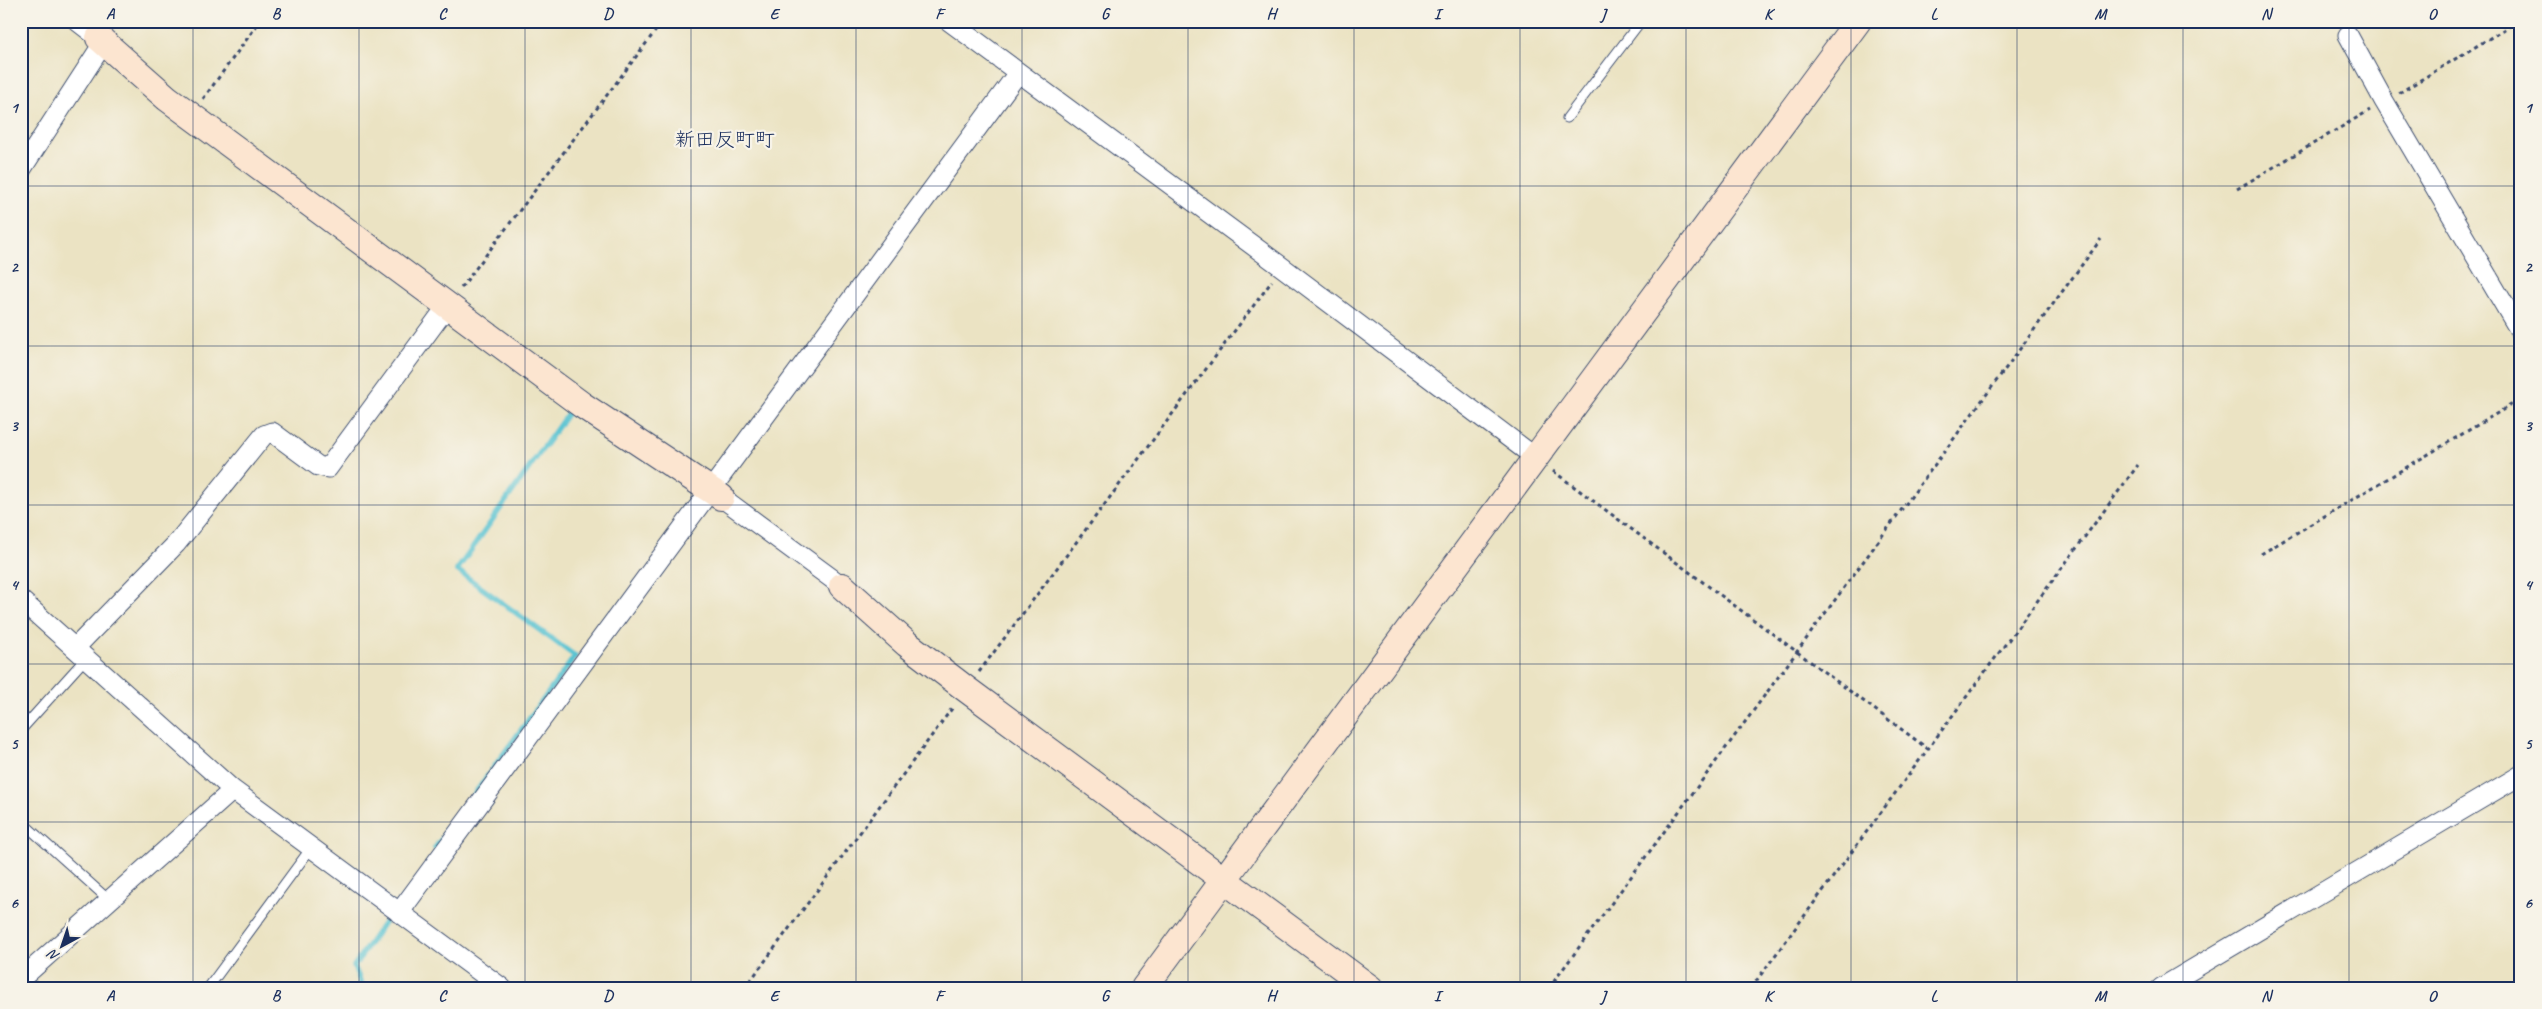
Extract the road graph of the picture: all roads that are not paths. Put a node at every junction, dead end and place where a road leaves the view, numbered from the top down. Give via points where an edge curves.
1 (77, 21) edge
2 (949, 21) edge
3 (1641, 21) edge
4 (1858, 21) edge
5 (2348, 35) dead end
6 (102, 40) junction
7 (1018, 73) junction
8 (1568, 118) dead end
9 (21, 170) edge
10 (448, 306) junction
11 (2521, 333) edge
12 (1536, 458) junction
13 (716, 494) junction
14 (842, 586) joint
15 (21, 600) edge
16 (81, 653) junction
17 (21, 730) edge
18 (2521, 774) edge
19 (233, 790) junction
20 (21, 821) edge
21 (312, 848) junction
22 (1224, 881) junction
23 (110, 902) junction
24 (399, 913) junction
25 (21, 979) edge
26 (208, 988) edge
27 (502, 988) edge
28 (1144, 988) edge
29 (1370, 988) edge
30 (2161, 988) edge

1 - 6 street
2 - 7 street
3 - 8 lane
4 - 12 street
5 - 11 street
6 - 9 street
6 - 10 street via 167,98
7 - 12 street
7 - 13 street
10 - 13 street via 582,405
10 - 16 street via 328,468 318,466 272,432 264,435 176,544
12 - 22 street
13 - 14 street
13 - 24 street
14 - 22 street via 907,644
15 - 16 street
16 - 17 lane
16 - 19 street
18 - 30 street
19 - 21 street
19 - 23 street
20 - 23 lane
21 - 24 street
21 - 26 lane
22 - 28 street
22 - 29 street
23 - 25 street
24 - 27 street

